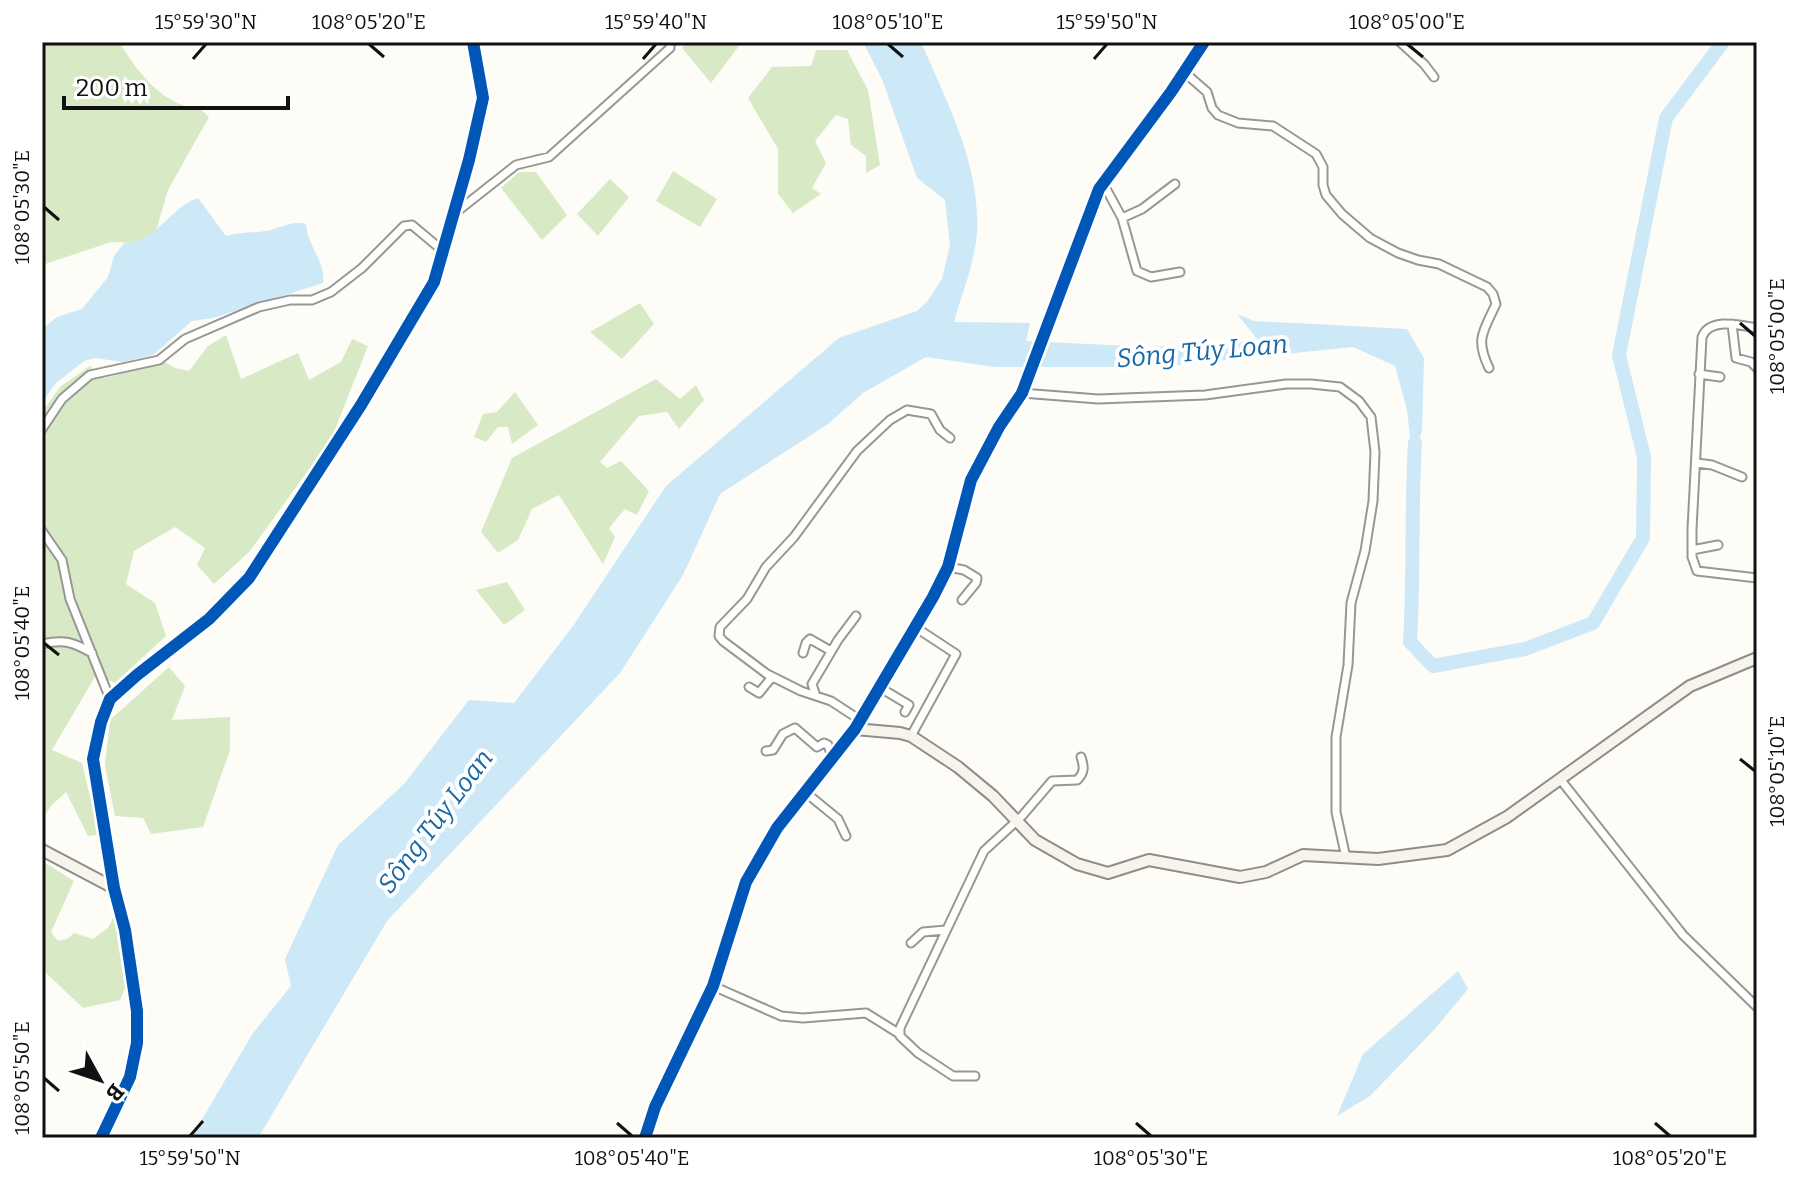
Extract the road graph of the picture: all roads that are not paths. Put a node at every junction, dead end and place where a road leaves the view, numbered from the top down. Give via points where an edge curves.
1 (473, 42) edge
2 (670, 42) edge
3 (1204, 42) edge
4 (1400, 42) edge
5 (1184, 72) junction
6 (1434, 77) dead end
7 (1103, 183) junction
8 (1175, 184) dead end
9 (454, 214) junction
10 (1122, 218) junction
11 (443, 251) junction
12 (1180, 272) dead end
13 (1732, 324) junction
14 (1757, 328) edge
15 (1489, 368) dead end
16 (1757, 368) edge
17 (1699, 374) junction
18 (1720, 377) dead end
19 (1022, 393) junction
20 (42, 429) edge
21 (950, 438) dead end
22 (1697, 463) junction
23 (1742, 477) dead end
24 (42, 531) edge
25 (1718, 545) dead end
26 (1692, 550) junction
27 (948, 567) junction
28 (1757, 578) edge
29 (962, 600) dead end
30 (856, 616) dead end
31 (915, 627) junction
32 (42, 644) edge
33 (831, 651) junction
34 (803, 653) dead end
35 (93, 654) junction
36 (1757, 658) edge
37 (772, 677) junction
38 (749, 687) dead end
39 (879, 687) junction
40 (816, 696) junction
41 (110, 699) junction
42 (905, 712) dead end
43 (858, 724) junction
44 (911, 736) junction
45 (766, 751) dead end
46 (832, 757) junction
47 (1081, 757) dead end
48 (1560, 779) junction
49 (805, 792) junction
50 (1016, 820) junction
51 (846, 836) dead end
52 (42, 850) edge
53 (1346, 858) junction
54 (114, 888) junction
55 (946, 930) junction
56 (911, 943) dead end
57 (713, 986) junction
58 (1757, 1007) edge
59 (898, 1033) junction
60 (975, 1076) dead end
61 (101, 1138) edge
62 (645, 1138) edge

1 - 9 street via 483,98
2 - 9 street via 670,48 549,157 516,165
3 - 5 street
4 - 6 street
5 - 7 street
5 - 15 street via 1207,92 1218,115 1273,126 1316,154 1326,195 1370,238 1487,287 1496,304 1480,340
7 - 10 street
7 - 19 street
8 - 10 street
9 - 11 street
10 - 12 street via 1137,271 1151,277
11 - 20 street via 412,225 404,226 331,292 259,307 185,339 159,360 90,375 62,399
11 - 41 street via 434,282 249,578 209,619
13 - 14 street
13 - 16 street via 1736,358
13 - 17 street via 1705,330
17 - 18 street
17 - 22 street
19 - 27 street via 971,480
19 - 53 street via 1098,399 1311,384 1340,387 1371,417 1373,501 1351,603 1336,737 1336,812
21 - 37 street via 931,414 907,410 890,420 857,451 747,599 720,627 723,641
22 - 23 street
22 - 26 street
24 - 35 street via 62,560 70,599
25 - 26 street
26 - 28 street via 1697,571
27 - 29 street via 980,577
27 - 31 street
30 - 33 street
31 - 39 street
31 - 44 street via 956,654
32 - 35 street via 69,641
33 - 34 street via 810,639
33 - 40 street via 812,684
35 - 41 street
36 - 48 street via 1690,686
37 - 38 street via 759,693
37 - 40 street
39 - 42 street via 909,705
39 - 43 street
40 - 43 street via 838,704
41 - 54 street via 93,759
43 - 44 street
43 - 46 street
44 - 50 street via 958,767
45 - 46 street via 795,728 817,747 828,745
46 - 49 street
47 - 50 street via 1084,769 1077,780 1054,780
48 - 53 street via 1447,850
48 - 58 street via 1683,935
49 - 51 street via 838,819
49 - 57 street via 746,882
50 - 53 street via 1035,840 1077,864 1108,873 1149,860 1240,877 1303,855
50 - 55 street via 984,851
52 - 54 street
54 - 61 street via 137,1011 137,1043 130,1077
55 - 56 street via 923,932
55 - 59 street
57 - 59 street via 781,1016 866,1013
57 - 62 street
59 - 60 street via 953,1076

